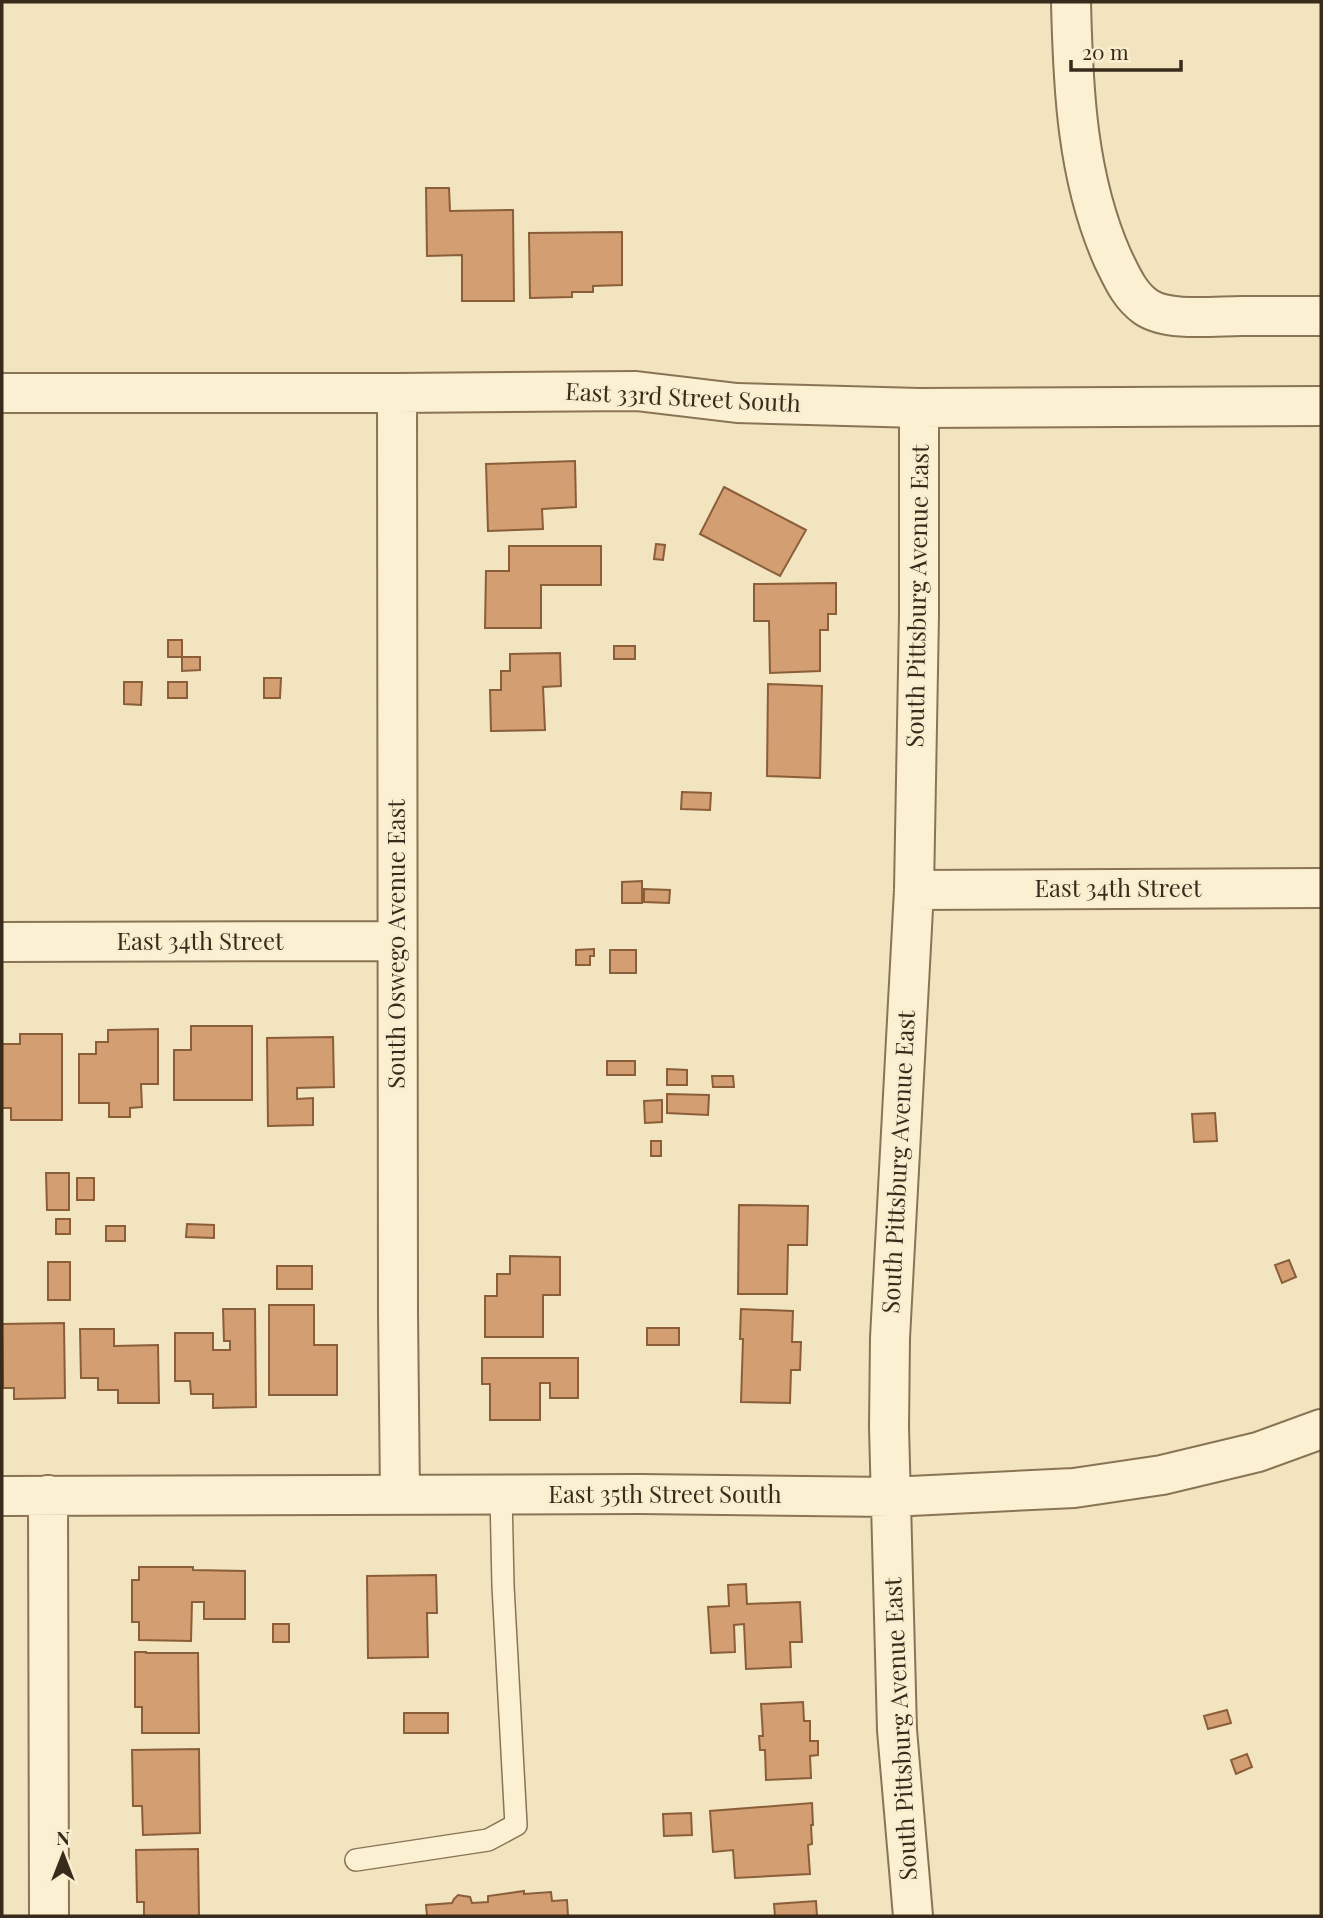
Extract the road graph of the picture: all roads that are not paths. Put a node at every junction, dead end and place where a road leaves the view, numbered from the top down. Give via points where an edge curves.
1 (1071, 2) edge
2 (1321, 316) edge
3 (2, 393) edge
4 (397, 393) junction
5 (1321, 406) edge
6 (919, 408) junction
7 (1321, 888) edge
8 (914, 890) junction
9 (397, 941) junction
10 (2, 942) edge
11 (1321, 1429) edge
12 (501, 1494) junction
13 (400, 1495) junction
14 (2, 1496) edge
15 (48, 1496) junction
16 (890, 1497) junction
17 (356, 1860) dead end
18 (49, 1916) edge
19 (913, 1916) edge

1 - 2 street via 1073,78 1082,152 1101,231 1126,287 1147,307 1168,315
3 - 4 street, East 33rd Street South
4 - 6 street, East 33rd Street South via 636,391 737,403
4 - 9 street, South Oswego Avenue East
5 - 6 street, East 33rd Street South
6 - 8 street, South Pittsburg Avenue East
7 - 8 street, East 34th Street
8 - 16 street, South Pittsburg Avenue East via 890,1338
9 - 10 street, East 34th Street
9 - 13 street, South Oswego Avenue East
11 - 16 street, East 35th Street South via 1258,1452 1162,1475 1074,1488
12 - 13 street, East 35th Street South
12 - 16 street, East 35th Street South
12 - 17 lane via 516,1825 488,1840
13 - 15 street, East 35th Street South
14 - 15 street, East 35th Street South
15 - 18 street
16 - 19 street, South Pittsburg Avenue East via 897,1730

